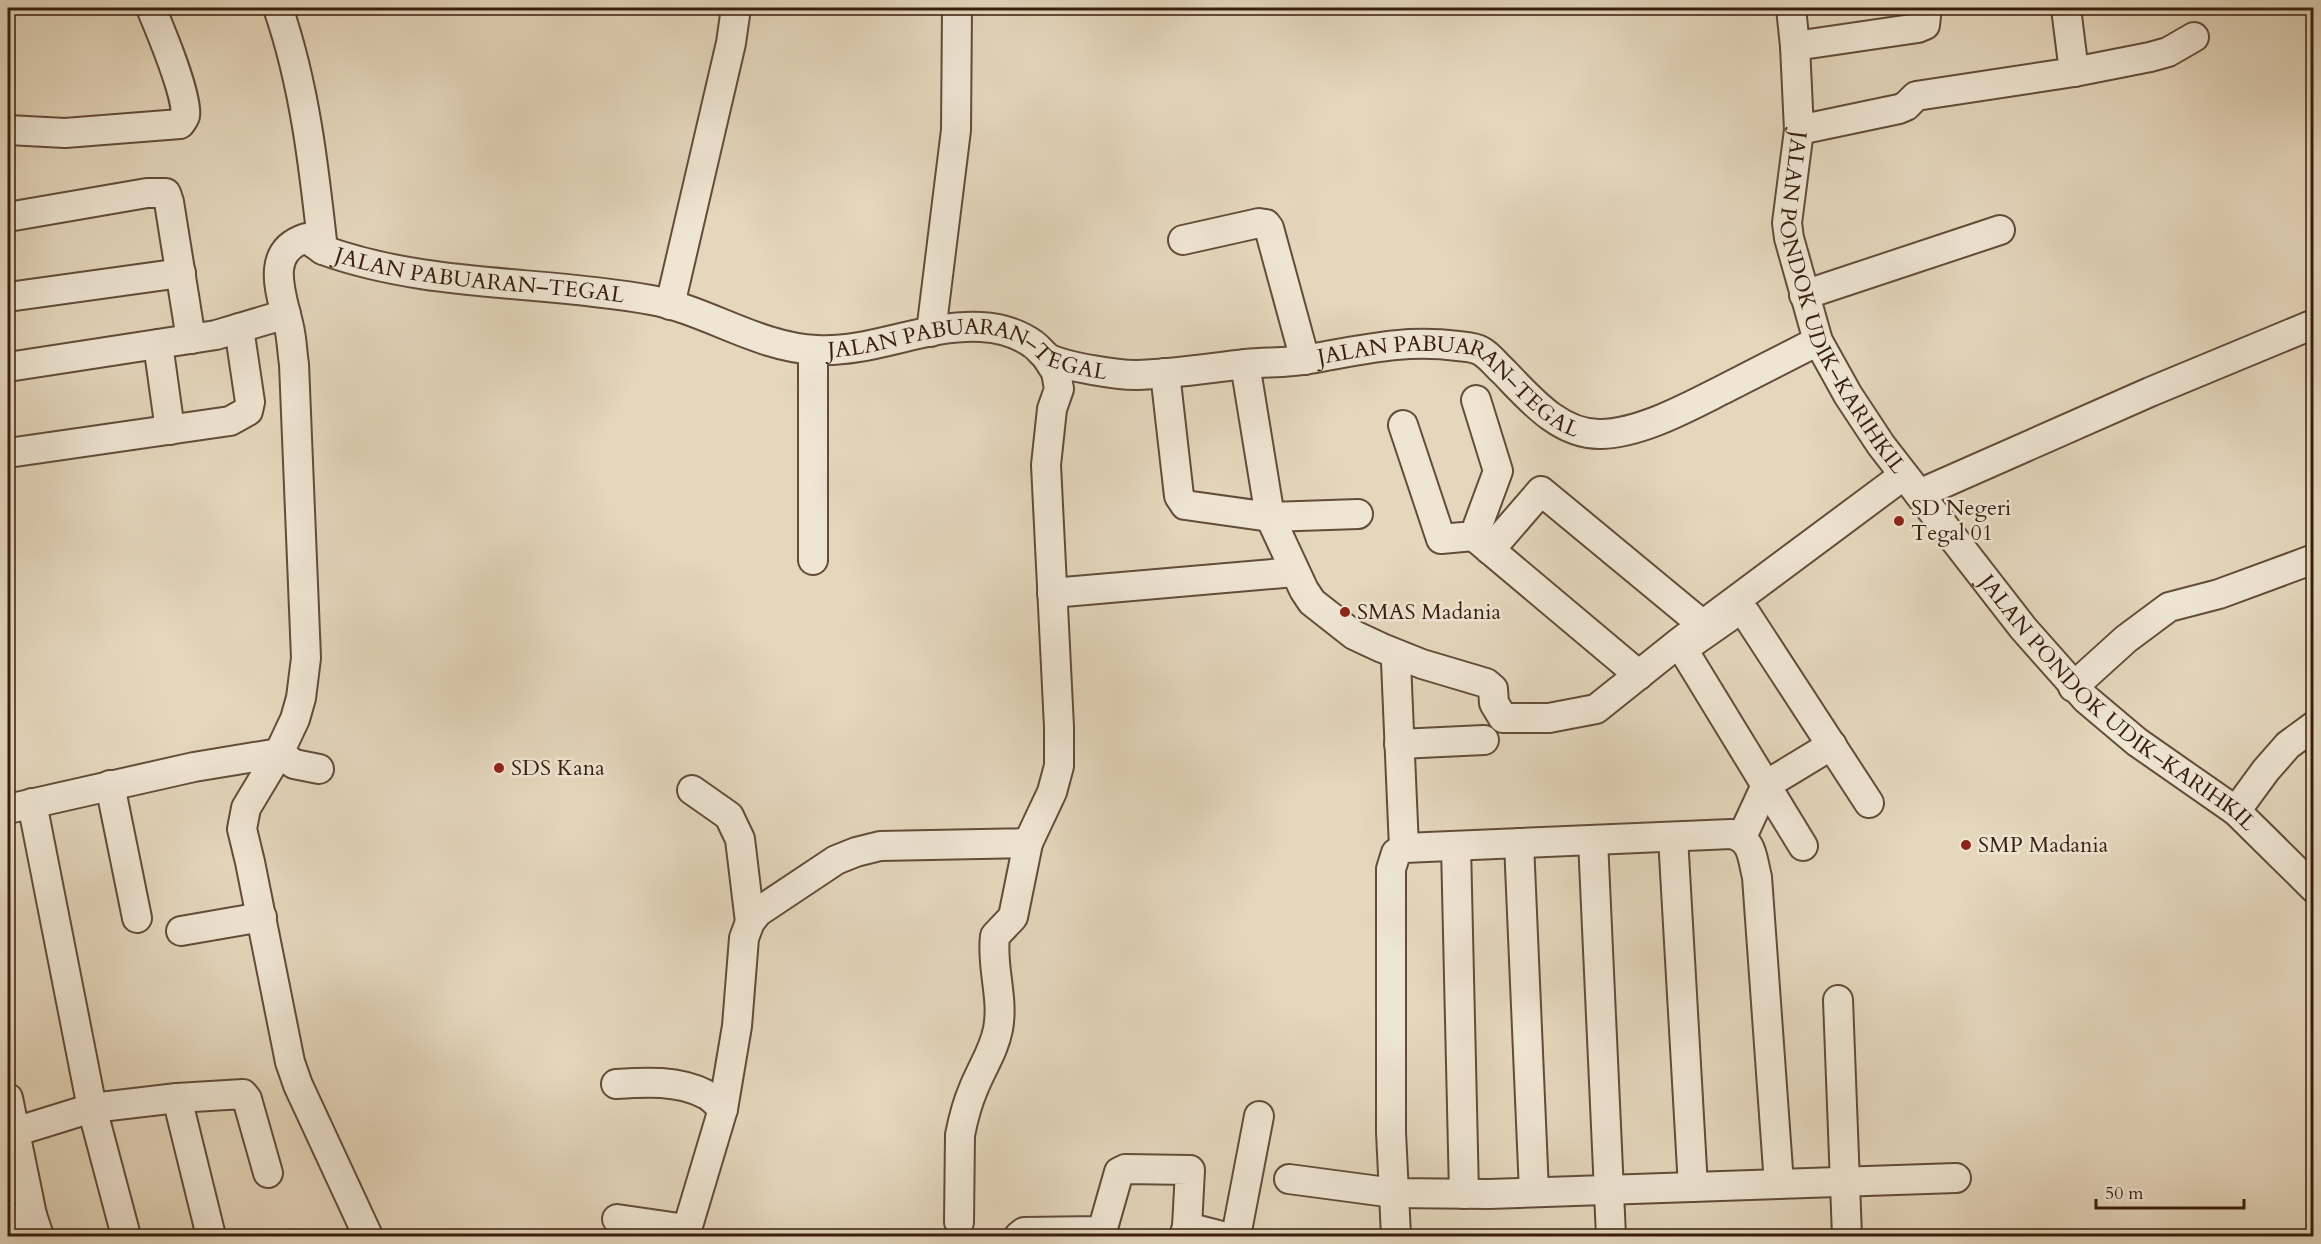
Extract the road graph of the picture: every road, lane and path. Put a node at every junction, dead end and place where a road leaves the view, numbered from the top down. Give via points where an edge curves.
1 (151, 8) edge
2 (278, 8) edge
3 (736, 8) edge
4 (957, 8) edge
5 (1791, 8) edge
6 (1925, 8) edge
7 (2066, 8) edge
8 (2194, 37) dead end
9 (1795, 46) junction
10 (2074, 72) junction
11 (8, 130) edge
12 (1798, 130) junction
13 (8, 217) edge
14 (2000, 230) dead end
15 (1183, 240) dead end
16 (323, 250) junction
17 (181, 273) junction
18 (1804, 295) junction
19 (8, 297) edge
20 (670, 305) junction
21 (286, 314) junction
22 (2313, 324) edge
23 (239, 328) junction
24 (931, 332) junction
25 (192, 339) junction
26 (1818, 341) junction
27 (158, 344) junction
28 (813, 350) junction
29 (1047, 358) junction
30 (1305, 360) junction
31 (1245, 364) junction
32 (8, 367) edge
33 (1165, 373) junction
34 (1476, 400) dead end
35 (1403, 425) dead end
36 (170, 430) junction
37 (8, 453) edge
38 (1912, 485) junction
39 (1358, 514) dead end
40 (1270, 517) junction
41 (1482, 543) junction
42 (2313, 559) edge
43 (813, 560) dead end
44 (1296, 572) junction
45 (1052, 593) junction
46 (1703, 625) junction
47 (1396, 662) dead end
48 (1639, 675) junction
49 (2073, 687) junction
50 (2313, 726) edge
51 (1484, 740) dead end
52 (1399, 744) junction
53 (1832, 746) junction
54 (279, 753) junction
55 (319, 768) dead end
56 (110, 785) junction
57 (1766, 785) junction
58 (692, 790) dead end
59 (1869, 803) dead end
60 (20, 806) edge
61 (2236, 812) junction
62 (1674, 837) junction
63 (1742, 837) junction
64 (1593, 840) junction
65 (1028, 843) junction
66 (1519, 843) junction
67 (1456, 846) junction
68 (1803, 846) dead end
69 (1404, 848) junction
70 (2313, 888) edge
71 (262, 917) junction
72 (137, 918) dead end
73 (750, 922) junction
74 (181, 931) dead end
75 (1838, 1000) dead end
76 (616, 1084) dead end
77 (8, 1098) edge
78 (177, 1098) junction
79 (92, 1108) junction
80 (723, 1109) junction
81 (1259, 1116) dead end
82 (11, 1133) edge
83 (268, 1173) dead end
84 (1956, 1178) dead end
85 (1289, 1179) dead end
86 (1847, 1182) junction
87 (1779, 1184) junction
88 (1693, 1187) junction
89 (1608, 1190) junction
90 (1534, 1192) junction
91 (1394, 1193) junction
92 (1464, 1194) junction
93 (616, 1219) dead end
94 (959, 1222) dead end
95 (26, 1224) edge
96 (1185, 1232) edge
97 (686, 1233) edge
98 (126, 1236) edge
99 (211, 1236) edge
100 (368, 1236) edge
101 (1019, 1236) edge
102 (1222, 1236) edge
103 (1236, 1236) edge
104 (1396, 1236) edge
105 (1611, 1236) edge
106 (1847, 1236) edge

1 - 11 street via 184,101 185,116 180,124 65,133
2 - 16 street, JALAN PABUARAN–TEGAL via 304,110
3 - 20 street
4 - 24 street via 956,130
5 - 9 street, JALAN PONDOK UDIK–KARIHKIL
6 - 9 street via 1925,25 1918,28
7 - 10 street
8 - 10 street via 2168,52
9 - 12 street, JALAN PONDOK UDIK–KARIHKIL
10 - 12 street via 1916,96 1899,109
12 - 18 street, JALAN PONDOK UDIK–KARIHKIL via 1787,224
13 - 17 street via 166,193
14 - 18 street
15 - 30 street via 1266,224
16 - 20 street, JALAN PABUARAN–TEGAL via 407,272 605,293
16 - 21 street via 306,238 286,250 278,277
17 - 19 street
17 - 25 street
18 - 26 street, JALAN PONDOK UDIK–KARIHKIL
20 - 28 street, JALAN PABUARAN–TEGAL via 780,345
21 - 23 street
21 - 54 street via 294,364 306,658 298,709
22 - 38 street
23 - 25 street
23 - 36 street via 248,411 230,421
24 - 28 street, JALAN PABUARAN–TEGAL via 846,350
24 - 29 street, JALAN PABUARAN–TEGAL via 980,327 1002,330 1028,341
25 - 27 street
26 - 30 street, JALAN PABUARAN–TEGAL via 1686,408 1602,434 1566,428 1477,349 1415,343 1377,345
26 - 38 street, JALAN PONDOK UDIK–KARIHKIL via 1859,413
27 - 32 street
27 - 36 street
28 - 43 street
29 - 33 street, JALAN PABUARAN–TEGAL via 1118,375
29 - 45 street via 1056,372 1059,389 1052,409 1046,465
30 - 31 street, JALAN PABUARAN–TEGAL
31 - 33 street, JALAN PABUARAN–TEGAL
31 - 40 street
33 - 40 street via 1179,496 1185,505
34 - 41 street via 1498,471
35 - 41 street via 1441,539
36 - 37 street
38 - 46 street
38 - 49 street, JALAN PONDOK UDIK–KARIHKIL
39 - 40 street
40 - 44 street
41 - 46 street via 1541,490
41 - 48 street
42 - 49 street via 2219,594 2169,607
44 - 45 street
44 - 48 street via 1312,602 1354,635 1422,664 1486,683 1493,688 1494,703 1503,718 1549,718 1596,709
45 - 65 street via 1059,766 1046,809
46 - 48 street
47 - 52 street
49 - 61 street, JALAN PONDOK UDIK–KARIHKIL via 2137,742
50 - 61 street via 2288,745
51 - 52 street
52 - 69 street
53 - 57 street
53 - 57 street via 1751,620 1736,612 1689,644 1685,651
53 - 59 street
54 - 55 street via 294,764
54 - 56 street
54 - 71 street via 243,817 242,829
56 - 60 street
56 - 72 street
57 - 63 street
57 - 68 street
58 - 73 street via 729,816 740,839
60 - 79 street
61 - 70 street, JALAN PONDOK UDIK–KARIHKIL
62 - 63 street
62 - 64 street
62 - 88 street
63 - 87 street via 1749,845 1757,877
64 - 66 street
64 - 89 street
65 - 73 street via 880,846 856,852 796,885
65 - 94 street via 1013,917 995,936 1000,1016 994,1046 962,1122
66 - 67 street
66 - 90 street
67 - 69 street
67 - 92 street
69 - 91 street via 1396,853 1391,869
71 - 74 street
71 - 100 street via 290,1062
73 - 80 street via 744,938 737,1026
75 - 86 street
76 - 80 street via 660,1082 686,1088 706,1094
77 - 82 street
78 - 79 street
78 - 83 street via 243,1094
78 - 99 street
79 - 82 street
79 - 98 street
80 - 97 street
81 - 103 street
82 - 95 street
84 - 86 street
85 - 91 street
86 - 87 street
86 - 106 street
87 - 88 street
88 - 89 street
89 - 90 street
89 - 105 street
90 - 92 street
91 - 92 street
91 - 104 street
93 - 97 street
96 - 101 street via 1190,1170 1125,1169 1119,1172 1103,1228 1024,1232
96 - 102 street

